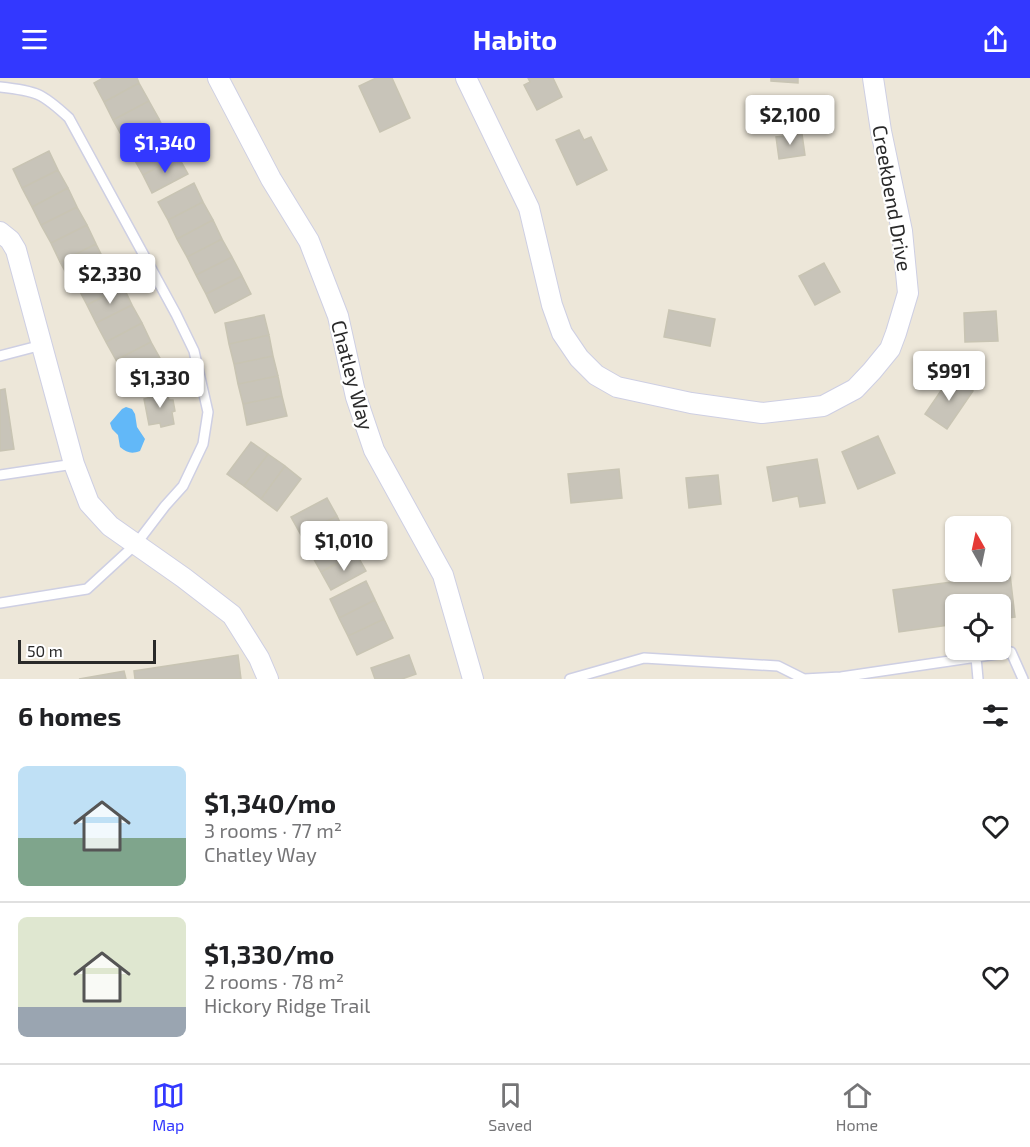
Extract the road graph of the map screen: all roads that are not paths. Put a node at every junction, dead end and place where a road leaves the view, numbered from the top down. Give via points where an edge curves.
1 (218, 78) edge
2 (466, 78) edge
3 (873, 78) edge
4 (0, 87) edge
5 (0, 232) edge
6 (42, 345) junction
7 (0, 356) edge
8 (74, 464) junction
9 (0, 475) edge
10 (136, 544) junction
11 (0, 603) edge
12 (1011, 652) edge
13 (956, 660) edge
14 (976, 660) edge
15 (268, 679) edge
16 (473, 679) edge
17 (570, 679) edge
18 (978, 679) edge
19 (1023, 679) edge

1 - 16 street, Chatley Way via 309,241 338,316 356,397 374,450 443,575
2 - 3 street, Creekbend Drive via 529,208 552,305 562,333 579,358 596,375 617,387 762,413 822,406 855,389 890,349 896,333 908,293 902,231
4 - 10 lane via 45,96 69,118 194,351 208,412 203,444 183,486
5 - 6 street via 16,250
6 - 7 lane
6 - 8 street
8 - 9 lane
8 - 10 street via 89,504 110,526
10 - 11 lane via 87,589
10 - 15 street via 232,615
12 - 19 lane
13 - 17 lane via 804,679 778,666 644,658
14 - 18 lane

